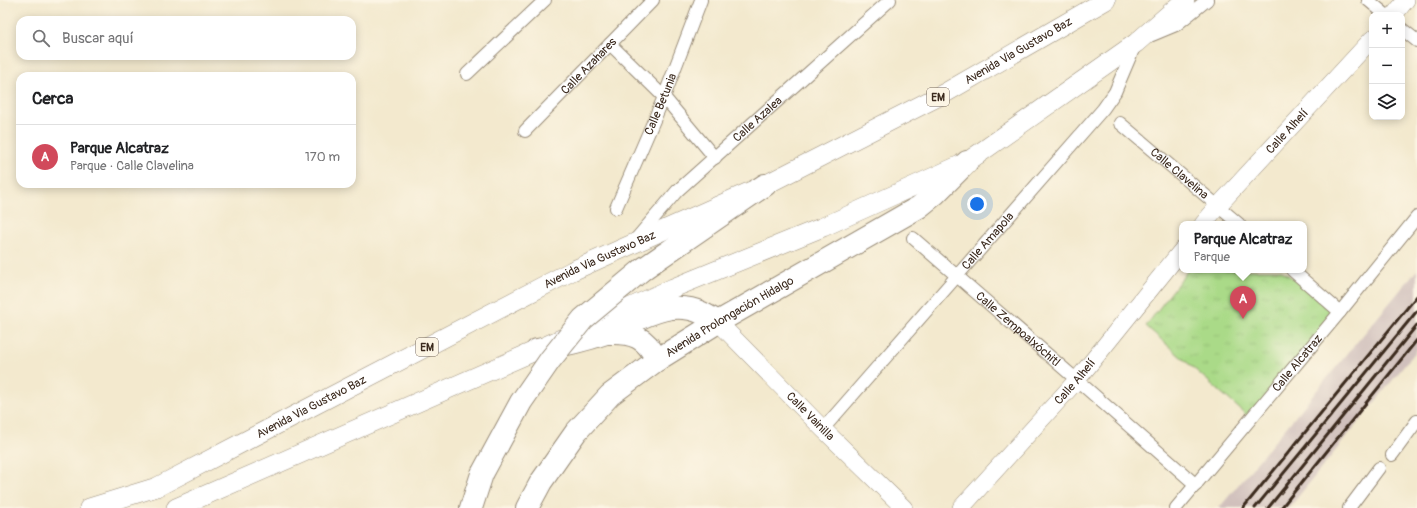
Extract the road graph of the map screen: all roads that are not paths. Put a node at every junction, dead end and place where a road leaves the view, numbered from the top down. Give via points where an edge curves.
1 (545, 0) edge
2 (653, 0) edge
3 (701, 0) edge
4 (890, 0) edge
5 (1106, 0) edge
6 (1185, 0) edge
7 (1207, 0) edge
8 (1368, 0) edge
9 (1406, 0) edge
10 (1382, 12) edge
11 (1396, 12) edge
12 (1405, 31) edge
13 (1417, 41) edge
14 (1369, 42) edge
15 (1136, 43) junction
16 (610, 44) junction
17 (467, 74) dead end
18 (664, 97) junction
19 (1120, 123) dead end
20 (525, 131) dead end
21 (715, 158) junction
22 (967, 162) junction
23 (765, 185) junction
24 (1218, 206) junction
25 (616, 208) dead end
26 (1417, 217) edge
27 (1206, 221) edge
28 (1236, 221) edge
29 (912, 238) dead end
30 (631, 245) junction
31 (1179, 254) edge
32 (1295, 273) edge
33 (956, 276) junction
34 (1340, 312) junction
35 (718, 322) junction
36 (607, 333) junction
37 (537, 350) junction
38 (657, 360) junction
39 (1077, 380) junction
40 (1417, 421) edge
41 (823, 429) junction
42 (1392, 455) dead end
43 (1380, 468) dead end
44 (1196, 485) junction
45 (89, 508) edge
46 (176, 508) edge
47 (471, 508) edge
48 (526, 508) edge
49 (904, 508) edge
50 (961, 508) edge
51 (1176, 508) edge
52 (1348, 508) edge

1 - 17 street
2 - 16 street, Calle Azahares
3 - 18 street, Calle Betunia
4 - 21 street, Calle Azalea
5 - 23 main road, Avenida Via Gustavo Baz / EM via 945,93
6 - 15 main road
7 - 15 street via 1176,25
8 - 10 street
9 - 11 street
12 - 13 street
14 - 24 street, Calle Alhelí
15 - 22 main road
15 - 33 street, Calle Amapola via 1115,92 1103,109
16 - 18 street
16 - 20 street, Calle Azahares
18 - 21 street
18 - 25 street, Calle Betunia
19 - 24 street, Calle Clavelina
21 - 30 street, Calle Azalea via 678,191
22 - 35 highway, Avenida Prolongación Hidalgo via 919,207
22 - 37 main road via 823,227 673,288
23 - 30 main road, Avenida Via Gustavo Baz / EM
23 - 47 highway, bridge via 643,269 583,320 550,360 521,402 482,474
24 - 27 street, Calle Alhelí
24 - 28 street, Calle Clavelina
26 - 34 street, Calle Alcatraz
29 - 33 street, Calle Zempoalxóchitl
30 - 45 main road, Avenida Via Gustavo Baz / EM via 572,271 157,487
31 - 39 street, Calle Alhelí
32 - 34 street
33 - 39 street, Calle Zempoalxóchitl
33 - 41 street, Calle Amapola
34 - 44 street, Calle Alcatraz
35 - 36 highway via 689,309 665,308
35 - 38 highway, Avenida Prolongación Hidalgo
35 - 41 street, Calle Vainilla
36 - 37 highway via 571,344
36 - 38 highway via 637,337 652,350
37 - 46 main road
38 - 48 highway, Avenida Prolongación Hidalgo via 610,395 576,432
39 - 44 street, Calle Zempoalxóchitl
39 - 50 street, Calle Alhelí
40 - 42 street
41 - 49 street, Calle Vainilla
43 - 52 street
44 - 51 street, Calle Alcatraz

